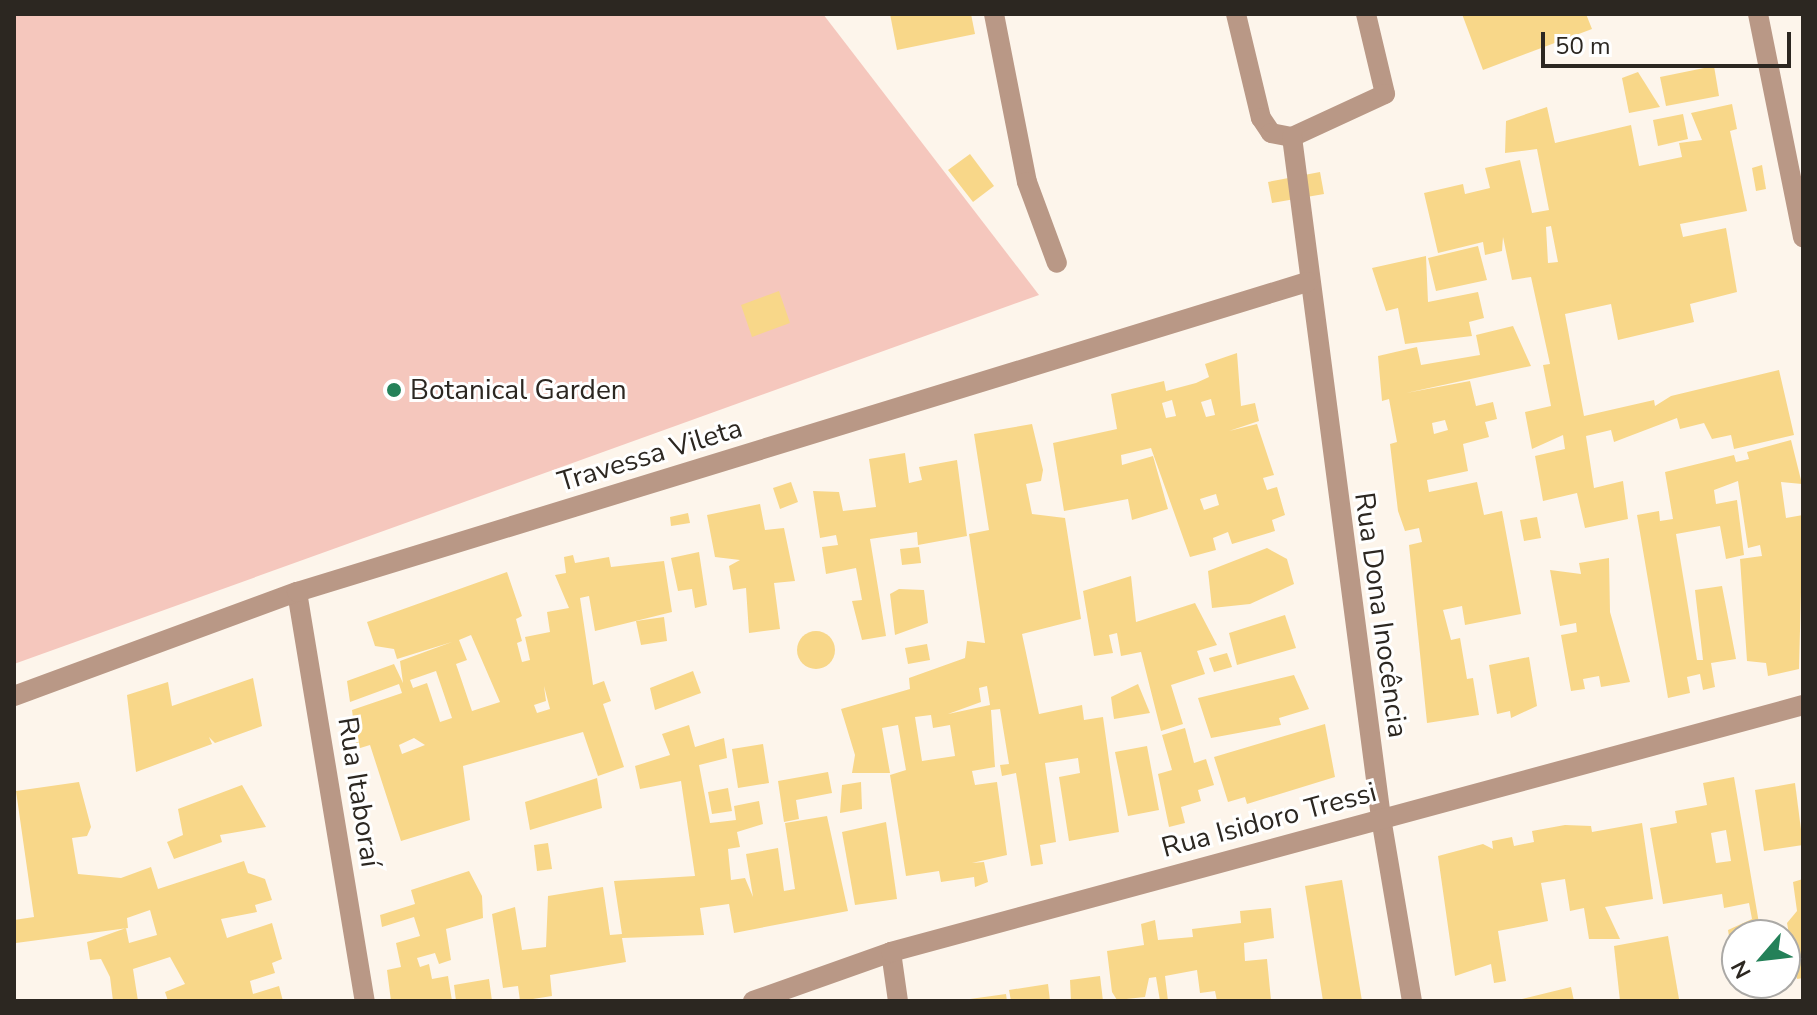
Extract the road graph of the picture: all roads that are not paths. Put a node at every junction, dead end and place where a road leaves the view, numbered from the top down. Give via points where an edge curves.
1 (994, 14) edge
2 (1236, 14) edge
3 (1366, 14) edge
4 (1758, 14) edge
5 (1292, 137) junction
6 (1803, 238) edge
7 (1057, 263) dead end
8 (1307, 282) junction
9 (297, 592) junction
10 (14, 696) edge
11 (1803, 705) edge
12 (1381, 818) junction
13 (891, 952) junction
14 (365, 1001) edge
15 (753, 1001) edge
16 (898, 1001) edge
17 (1412, 1001) edge

1 - 7 street via 1027,182
2 - 5 street via 1261,118 1271,133
3 - 5 street via 1385,94
4 - 6 street
5 - 8 street, Rua Dona Inocência
8 - 9 street, Travessa Vileta
8 - 12 street, Rua Dona Inocência
9 - 10 street, Travessa Vileta
9 - 14 street, Rua Itaboraí
11 - 12 street, Rua Isidoro Tressi
12 - 13 street, Rua Isidoro Tressi
12 - 17 street, Rua Dona Inocência
13 - 15 street, Rua Isidoro Tressi
13 - 16 street

